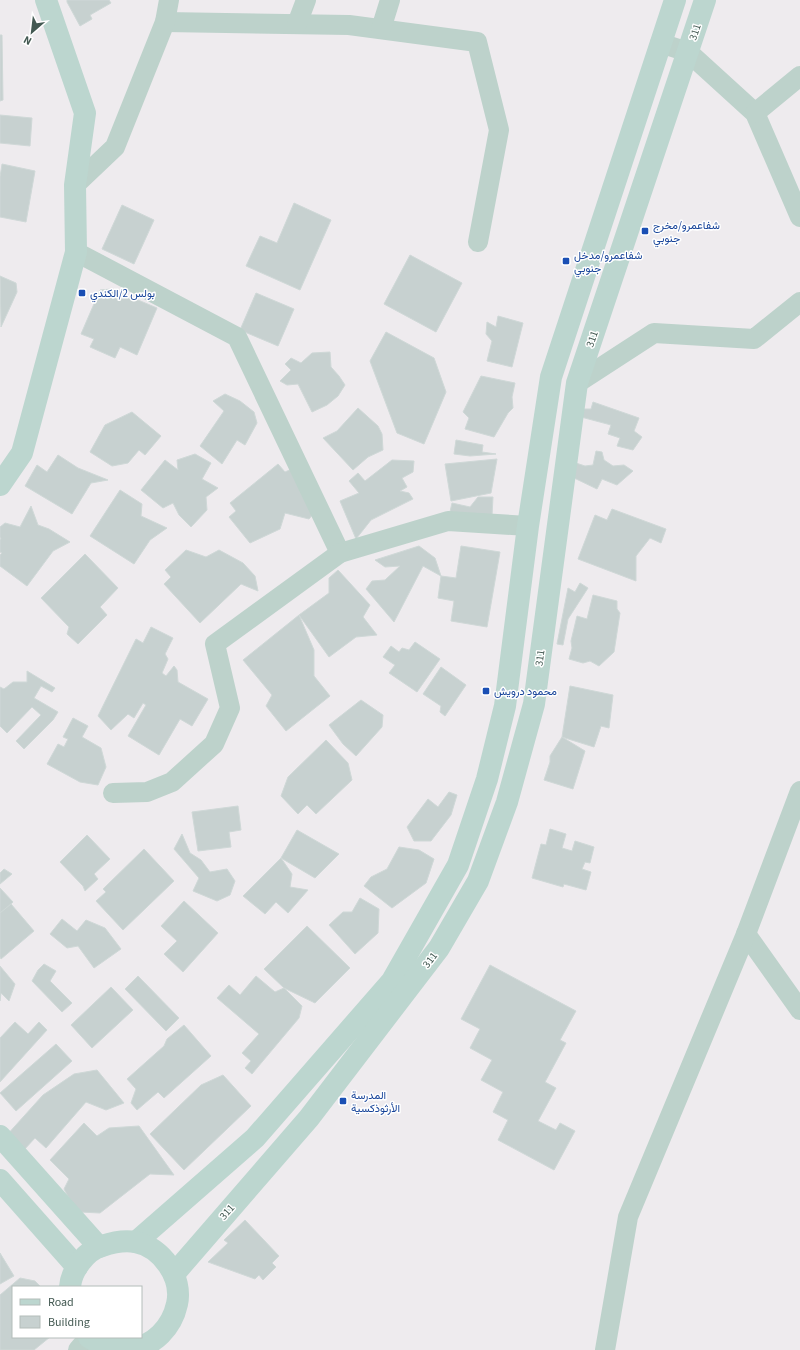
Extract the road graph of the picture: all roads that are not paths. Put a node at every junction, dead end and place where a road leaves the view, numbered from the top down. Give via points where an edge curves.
1 (46, 0) edge
2 (169, 0) edge
3 (306, 0) edge
4 (390, 0) edge
5 (675, 0) edge
6 (705, 0) edge
7 (165, 22) junction
8 (297, 24) junction
9 (381, 29) junction
10 (660, 43) junction
11 (688, 52) junction
12 (800, 76) edge
13 (755, 113) junction
14 (75, 185) junction
15 (800, 217) edge
16 (478, 242) dead end
17 (76, 252) junction
18 (800, 302) edge
19 (577, 383) junction
20 (0, 485) edge
21 (528, 526) junction
22 (340, 553) junction
23 (800, 791) edge
24 (113, 793) dead end
25 (746, 934) junction
26 (800, 1010) edge
27 (0, 1136) edge
28 (0, 1180) edge
29 (136, 1242) junction
30 (99, 1247) junction
31 (77, 1267) junction
32 (174, 1274) junction
33 (70, 1286) edge
34 (88, 1338) edge
35 (91, 1338) edge
36 (165, 1343) edge
37 (78, 1350) edge
38 (129, 1350) edge
39 (605, 1350) edge

1 - 14 street via 85,113
2 - 7 street
3 - 8 street
4 - 9 street
5 - 10 street, 311
6 - 11 street, 311
7 - 8 street
7 - 14 street via 115,147
8 - 9 street via 349,25
9 - 16 street via 478,42 499,130
10 - 11 street
10 - 21 street, 311 via 551,377
11 - 13 street
11 - 19 street, 311
12 - 13 street
13 - 15 street
14 - 17 street
17 - 20 street via 22,453
17 - 22 street via 237,337
18 - 19 street via 754,339 654,333
19 - 32 street, 311 via 534,704 507,802 478,881 439,948 309,1118
21 - 22 street via 448,521
21 - 29 street, 311 via 505,706 487,780 458,865 392,981 255,1138
22 - 24 street via 215,644 230,708 214,744 172,782 147,792
23 - 25 street
25 - 26 street
25 - 39 street via 628,1217
27 - 30 street
28 - 31 street
29 - 30 street via 117,1241
29 - 32 street via 148,1246 163,1258
30 - 31 street
31 - 33 street
32 - 36 street via 178,1303
34 - 37 street
35 - 38 street via 106,1346
36 - 38 street via 147,1344

